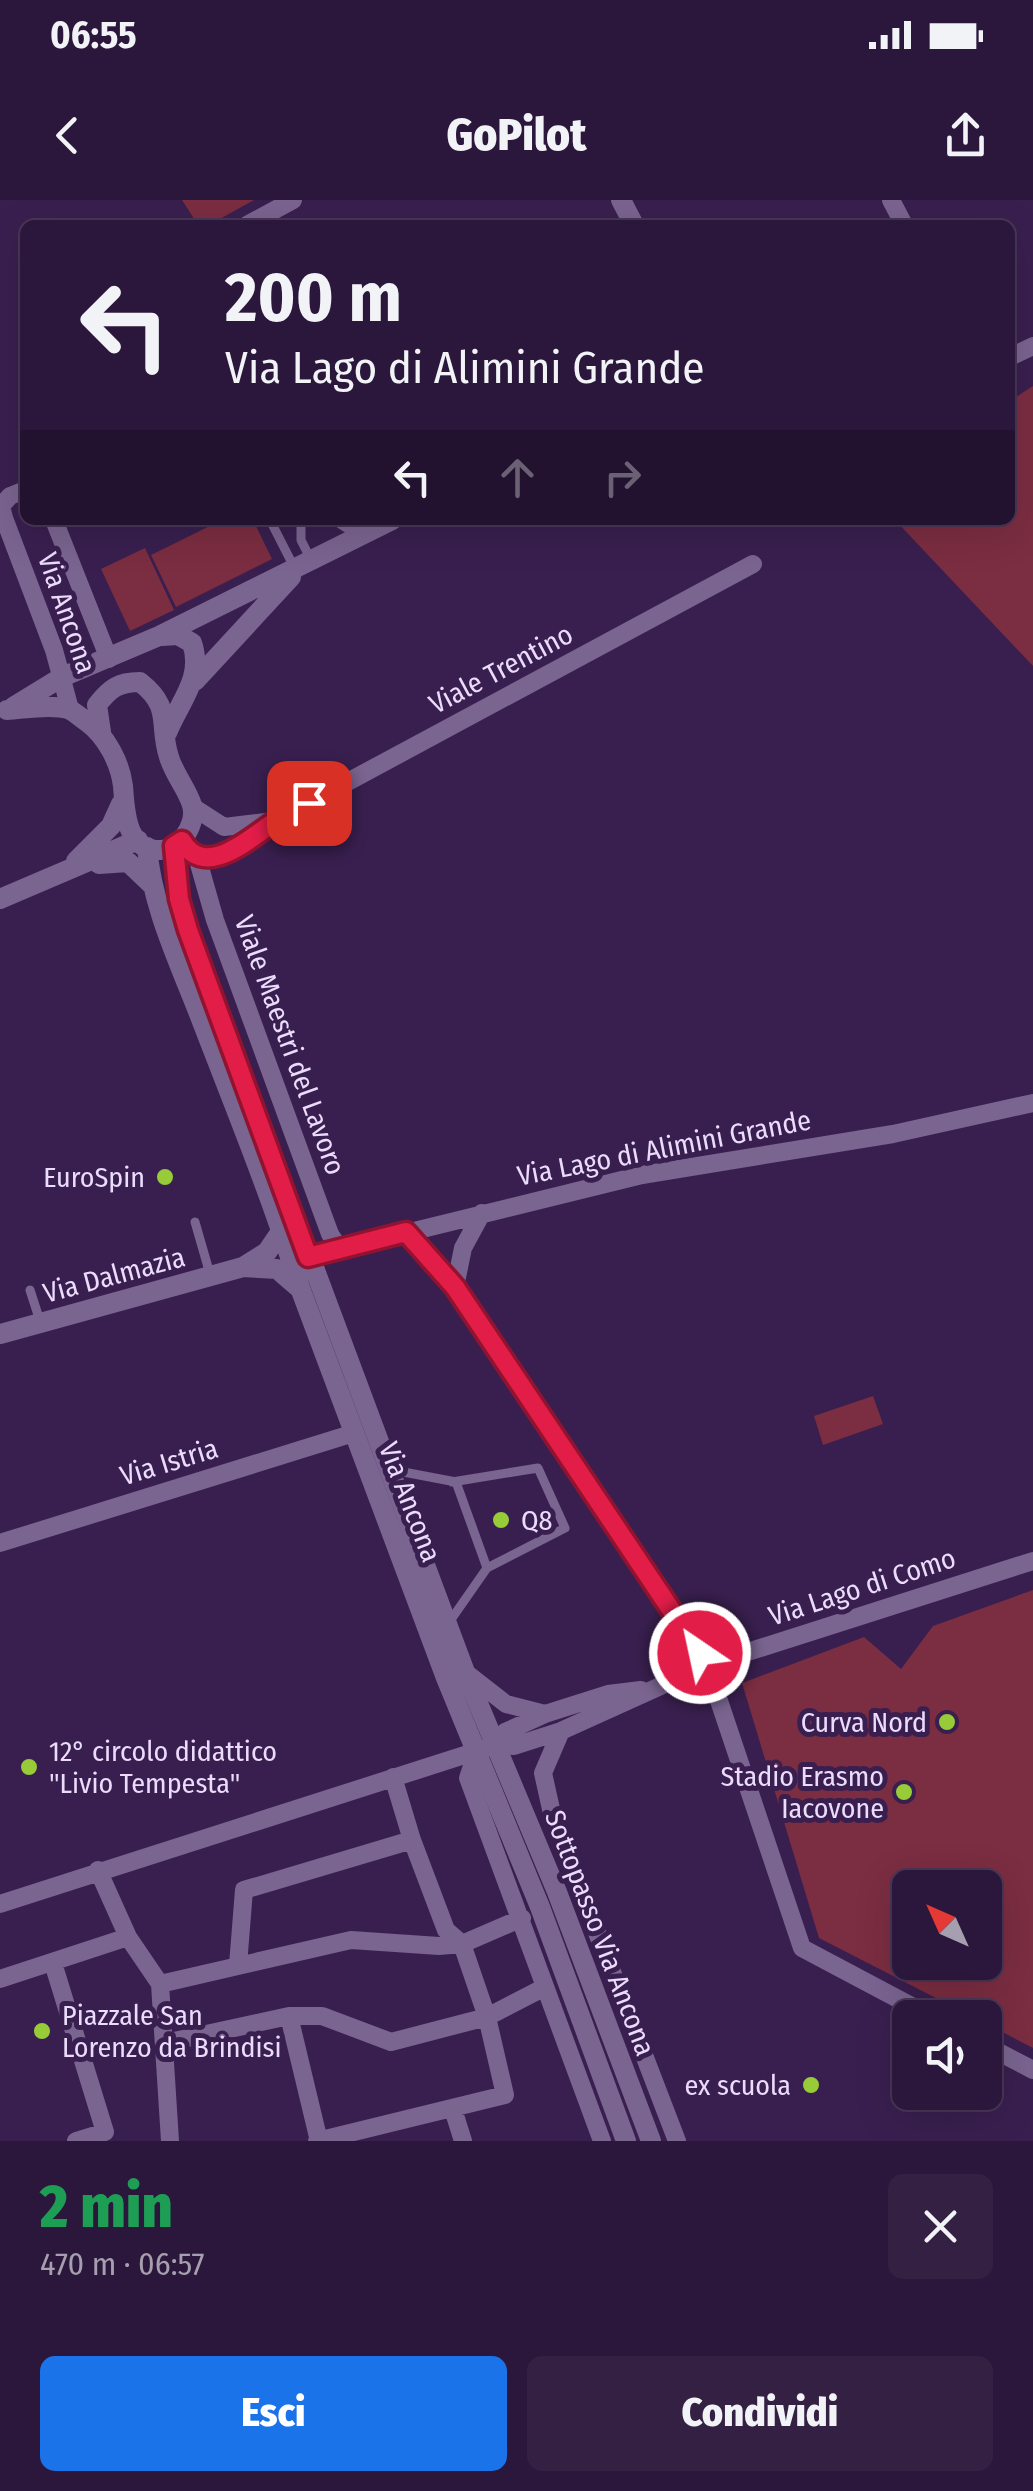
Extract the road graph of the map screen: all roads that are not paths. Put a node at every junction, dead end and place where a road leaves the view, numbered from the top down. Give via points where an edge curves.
1 (293, 200) edge
2 (255, 220) edge
3 (20, 492) edge
4 (56, 525) edge
5 (274, 525) edge
6 (301, 525) edge
7 (350, 525) edge
8 (382, 525) edge
9 (364, 534) junction
10 (303, 563) junction
11 (753, 564) dead end
12 (159, 636) junction
13 (108, 659) junction
14 (62, 677) junction
15 (194, 682) junction
16 (97, 705) junction
17 (70, 709) junction
18 (4, 712) edge
19 (101, 732) junction
20 (164, 740) junction
21 (122, 804) junction
22 (192, 807) junction
23 (275, 821) junction
24 (143, 844) junction
25 (178, 844) junction
26 (198, 858) junction
27 (62, 872) junction
28 (150, 883) junction
29 (0, 898) edge
30 (1033, 1103) edge
31 (482, 1212) junction
32 (195, 1222) dead end
33 (282, 1230) junction
34 (406, 1232) junction
35 (339, 1248) junction
36 (308, 1257) junction
37 (243, 1268) junction
38 (211, 1276) junction
39 (455, 1287) junction
40 (300, 1288) junction
41 (30, 1290) dead end
42 (41, 1323) junction
43 (0, 1334) edge
44 (354, 1433) junction
45 (389, 1470) junction
46 (452, 1482) junction
47 (0, 1543) edge
48 (1033, 1561) edge
49 (487, 1568) junction
50 (448, 1623) junction
51 (707, 1666) junction
52 (465, 1672) junction
53 (652, 1688) junction
54 (544, 1714) junction
55 (561, 1732) junction
56 (486, 1748) junction
57 (393, 1777) junction
58 (412, 1840) junction
59 (98, 1870) junction
60 (558, 1892) junction
61 (0, 1904) edge
62 (589, 1912) junction
63 (529, 1918) junction
64 (128, 1937) junction
65 (462, 1944) junction
66 (53, 1962) junction
67 (238, 1965) junction
68 (0, 1979) edge
69 (160, 1984) junction
70 (546, 1987) junction
71 (900, 2000) edge
72 (289, 2016) junction
73 (487, 2017) junction
74 (165, 2043) junction
75 (1002, 2053) edge
76 (1033, 2070) edge
77 (454, 2109) junction
78 (357, 2137) edge
79 (76, 2141) edge
80 (170, 2141) edge
81 (318, 2141) edge
82 (463, 2141) edge
83 (602, 2141) edge
84 (626, 2141) edge
85 (651, 2141) edge
86 (677, 2141) edge

1 - 2 street
3 - 14 street, Via Ancona via 2,506 4,518
4 - 13 street, Via Ancona
5 - 10 lane
6 - 10 lane
7 - 9 street
8 - 9 street
9 - 10 street
10 - 12 street
10 - 15 street
11 - 23 street, Viale Trentino
12 - 13 street
12 - 15 street via 192,643 198,658
12 - 16 street via 102,683
13 - 14 street
14 - 17 street, Via Ancona
14 - 18 street
15 - 20 street
16 - 19 street, Via Ancona
16 - 20 street, Via Ancona via 109,689 140,682 161,704
17 - 18 street, Via Ancona
17 - 19 street, Via Ancona
19 - 21 street, Via Ancona via 122,786
20 - 22 street, Via Ancona
21 - 24 street, Via Ancona via 127,825
21 - 27 street via 111,826
22 - 23 street, Viale Trentino via 224,827
22 - 25 street, Via Ancona via 191,824
23 - 26 street, Viale Trentino via 248,843
24 - 25 street via 162,850
24 - 27 street
24 - 28 street, Via Ancona
25 - 26 street
25 - 36 street, Via Ancona via 179,899 188,930
26 - 35 street, Viale Maestri del Lavoro via 215,920
27 - 28 street via 128,862
27 - 29 street
28 - 33 street, Via Ancona
30 - 31 street, Via Lago di Alimini Grande
31 - 34 street, Via Lago di Alimini Grande
31 - 39 street via 463,1248
32 - 38 lane
33 - 37 street, Via Dalmazia via 267,1252
33 - 40 street, Via Ancona
34 - 35 street, Via Lago di Alimini Grande
34 - 39 street
35 - 36 street, Via Lago di Alimini Grande
36 - 45 street, Via Ancona
37 - 38 street, Via Dalmazia
37 - 40 street, Via Dalmazia via 278,1269
38 - 42 street, Via Dalmazia
39 - 51 street
40 - 44 street, Via Ancona
41 - 42 lane
42 - 43 street, Via Dalmazia
44 - 47 street, Via Istria
44 - 56 street, Via Ancona
45 - 46 lane
45 - 50 street, Via Ancona
46 - 49 lane
46 - 49 lane via 538,1468 565,1528
48 - 51 street, Via Lago di Como
49 - 50 lane
50 - 52 street, Via Ancona
51 - 53 street, Via Lago di Como
51 - 71 street via 802,1948
52 - 54 street via 506,1704
52 - 56 street, Via Ancona
53 - 54 street, Via Lago di Como
53 - 55 street, Via Lago di Como
54 - 56 street, Via Lago di Como
55 - 56 street, Via Lago di Como
55 - 62 street via 544,1774 553,1818
56 - 57 street, Via Lago di Como
56 - 60 street, Sottopasso Via Ancona
56 - 63 street, Sottopasso Via Ancona
57 - 58 street
57 - 59 street, Via Lago di Como
58 - 65 street via 446,1930
58 - 67 street via 244,1890
59 - 61 street, Via Lago di Como
59 - 64 street
60 - 62 street
60 - 85 street, Sottopasso Via Ancona
62 - 86 street
63 - 65 street
63 - 70 street
63 - 84 street, Sottopasso Via Ancona
64 - 66 street
64 - 69 street
65 - 67 street via 351,1940
65 - 73 street
66 - 68 street
66 - 79 street via 105,2132
67 - 69 street
69 - 74 street
70 - 73 street
70 - 83 street
72 - 73 street via 322,2016 392,2042
72 - 74 street
72 - 81 street
73 - 77 street via 505,2095
74 - 80 street
75 - 76 street
77 - 78 street
77 - 82 street
78 - 81 street

